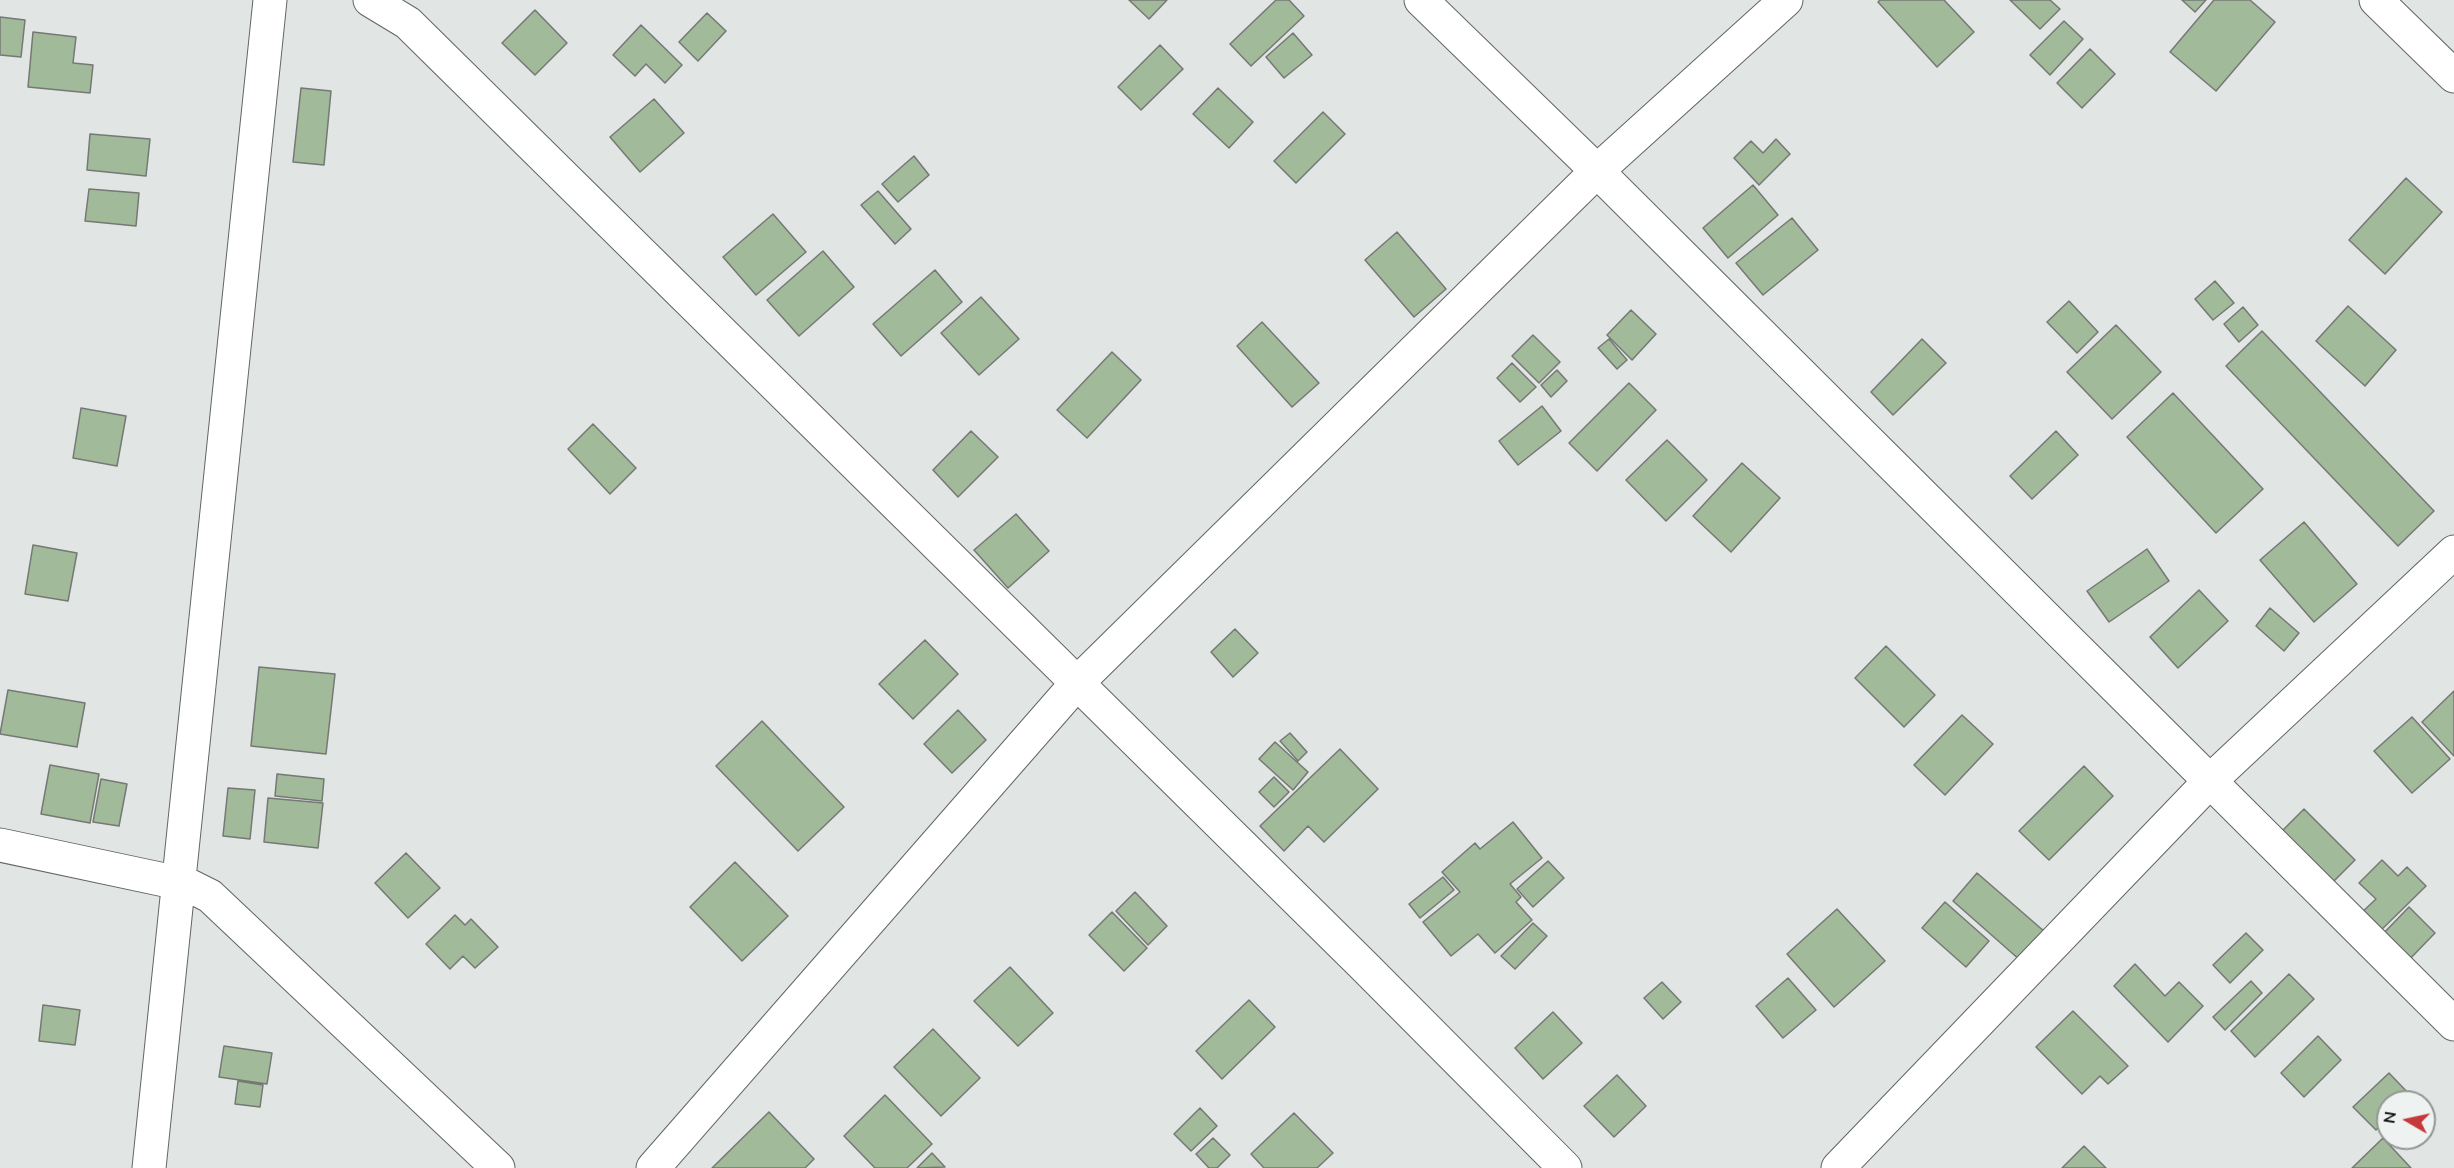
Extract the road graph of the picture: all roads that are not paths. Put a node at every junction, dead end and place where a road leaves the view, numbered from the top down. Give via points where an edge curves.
1 (270, 0) edge
2 (370, 0) edge
3 (1421, 0) edge
4 (1786, 0) edge
5 (2376, 0) edge
6 (2454, 76) edge
7 (1597, 171) junction
8 (2454, 552) edge
9 (1077, 683) junction
10 (2211, 780) junction
11 (0, 845) edge
12 (179, 884) junction
13 (2454, 1024) edge
14 (149, 1168) edge
15 (498, 1168) edge
16 (653, 1168) edge
17 (1565, 1168) edge
18 (1838, 1168) edge

1 - 12 street
2 - 9 street via 408,23
3 - 7 street
4 - 7 street
5 - 6 street
7 - 9 street
7 - 10 street
8 - 10 street
9 - 16 street
9 - 17 street
10 - 13 street
10 - 18 street
11 - 12 street
12 - 14 street
12 - 15 street via 210,896

